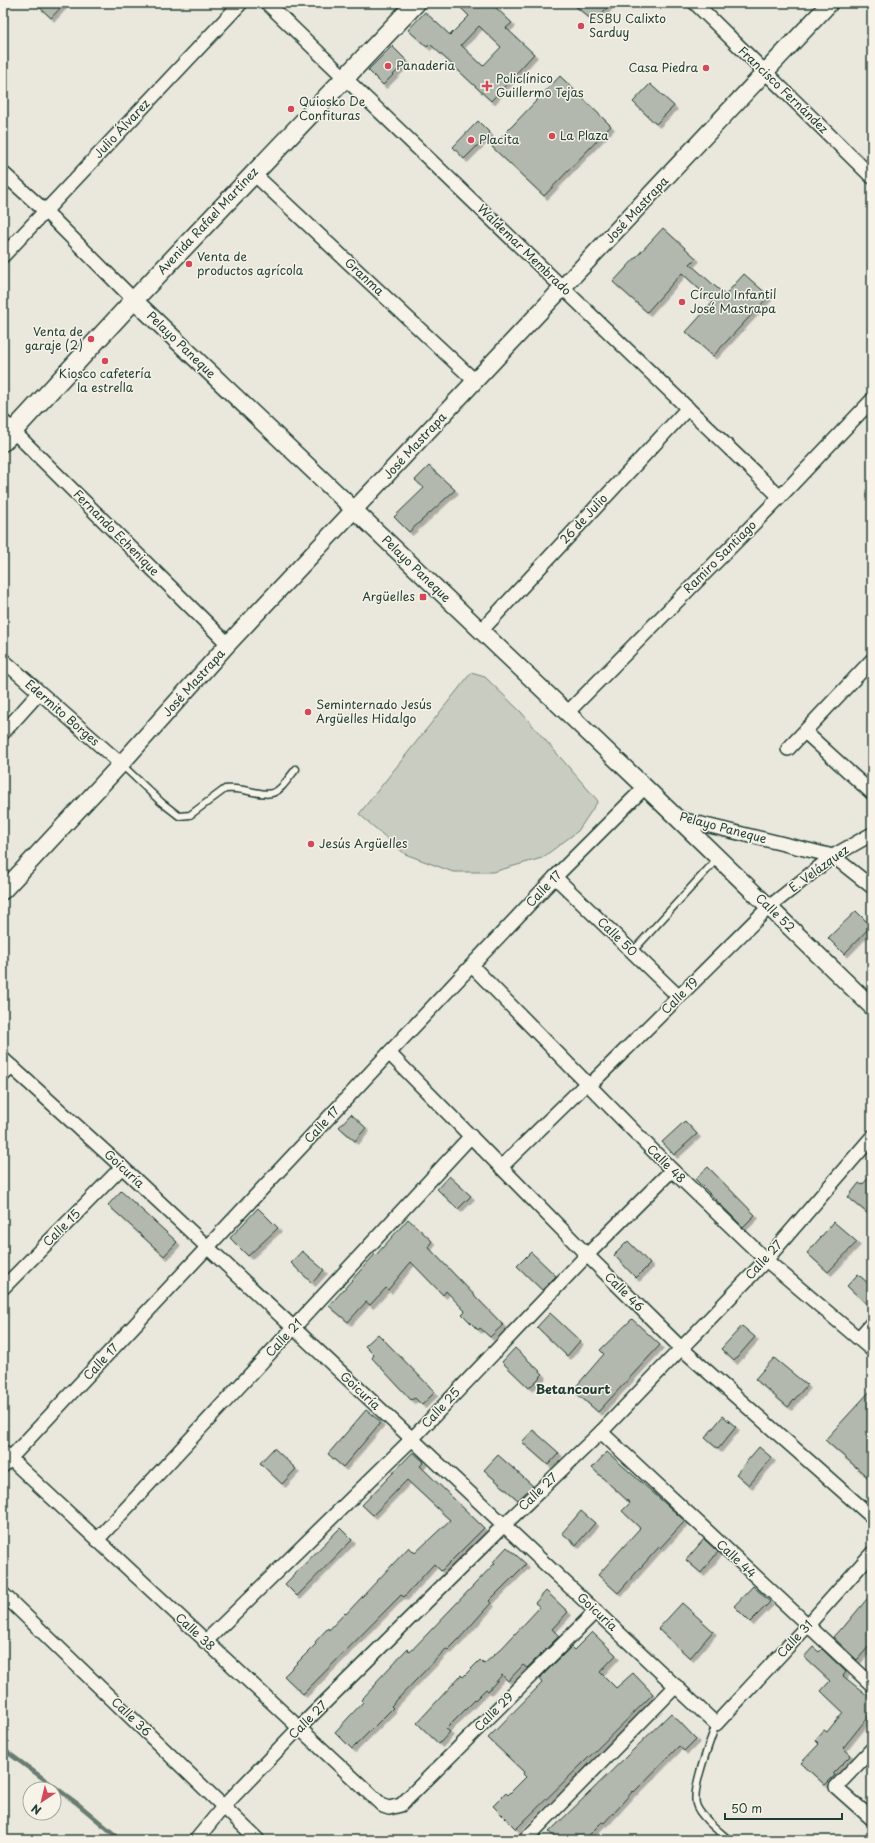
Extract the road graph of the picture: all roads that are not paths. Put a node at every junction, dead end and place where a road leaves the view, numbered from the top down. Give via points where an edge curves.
1 (241, 3) edge
2 (267, 3) edge
3 (416, 3) edge
4 (695, 3) edge
5 (830, 3) edge
6 (766, 72) junction
7 (345, 78) junction
8 (3, 173) edge
9 (253, 173) junction
10 (872, 176) edge
11 (45, 211) junction
12 (3, 256) edge
13 (564, 288) junction
14 (134, 300) junction
15 (475, 382) junction
16 (872, 400) edge
17 (688, 408) junction
18 (7, 431) edge
19 (780, 497) junction
20 (355, 511) junction
21 (481, 631) junction
22 (228, 644) junction
23 (3, 660) edge
24 (872, 660) edge
25 (39, 693) junction
26 (567, 713) junction
27 (805, 732) junction
28 (3, 733) edge
29 (788, 749) dead end
30 (121, 764) junction
31 (296, 769) dead end
32 (645, 788) junction
33 (872, 793) edge
34 (677, 818) junction
35 (872, 834) edge
36 (833, 856) junction
37 (718, 858) junction
38 (555, 878) junction
39 (872, 887) edge
40 (3, 891) edge
41 (768, 907) junction
42 (632, 952) junction
43 (472, 966) junction
44 (679, 997) junction
45 (872, 1007) edge
46 (389, 1053) junction
47 (6, 1067) edge
48 (589, 1084) junction
49 (471, 1136) junction
50 (872, 1137) edge
51 (122, 1167) junction
52 (501, 1167) junction
53 (672, 1170) junction
54 (208, 1248) junction
55 (587, 1255) junction
56 (766, 1260) junction
57 (3, 1288) edge
58 (872, 1323) edge
59 (294, 1328) junction
60 (859, 1338) junction
61 (681, 1348) junction
62 (872, 1350) edge
63 (601, 1432) junction
64 (412, 1439) junction
65 (5, 1459) edge
66 (872, 1517) edge
67 (504, 1525) junction
68 (97, 1540) junction
69 (872, 1553) edge
70 (3, 1594) edge
71 (596, 1611) junction
72 (807, 1626) junction
73 (205, 1642) junction
74 (872, 1685) edge
75 (676, 1686) junction
76 (716, 1724) junction
77 (300, 1728) junction
78 (872, 1749) edge
79 (224, 1806) junction
80 (390, 1808) joint
81 (872, 1819) edge
82 (196, 1840) edge
83 (258, 1840) edge
84 (525, 1840) edge
85 (729, 1840) edge

1 - 11 street, Julio Álvarez
2 - 7 street, Waldemar Membrado
3 - 7 main road, Avenida Rafael Martínez
4 - 6 street, Francisco Fernández
5 - 6 street, José Mastrapa
6 - 10 street, Francisco Fernández
6 - 13 street, José Mastrapa
7 - 9 main road, Avenida Rafael Martínez
7 - 13 street, Waldemar Membrado
8 - 11 street, Pelayo Paneque
9 - 14 main road, Avenida Rafael Martínez
9 - 15 street, Granma
11 - 12 street, Julio Álvarez
11 - 14 street, Pelayo Paneque
13 - 15 street, José Mastrapa
13 - 17 street, Waldemar Membrado
14 - 18 main road, Avenida Rafael Martínez
14 - 20 street, Pelayo Paneque
15 - 20 street, José Mastrapa
16 - 19 street, Ramiro Santiago
17 - 19 street, Waldemar Membrado
17 - 21 street, 26 de Julio
18 - 22 street, Fernando Echenique
19 - 26 street, Ramiro Santiago
20 - 21 street, Pelayo Paneque
20 - 22 street, José Mastrapa
21 - 26 street, Pelayo Paneque
22 - 30 street, José Mastrapa
23 - 25 street, Edermito Borges
24 - 27 street
25 - 28 street
25 - 30 street, Edermito Borges
26 - 32 street, Pelayo Paneque
27 - 29 street
27 - 33 street
30 - 31 lane via 179,816 190,815 226,789 266,795 274,793
30 - 40 street, José Mastrapa
32 - 34 street, Pelayo Paneque
32 - 38 street, Calle 17
34 - 36 street, Pelayo Paneque
34 - 37 street, Calle 52
35 - 36 street, E. Velázquez
36 - 39 street, Pelayo Paneque
36 - 41 street, E. Velázquez
37 - 41 street, Calle 52
37 - 42 lane
38 - 42 street, Calle 50
38 - 43 street, Calle 17
41 - 44 street, Calle 19
41 - 45 street, Calle 52
42 - 44 street, Calle 50
43 - 46 street, Calle 17
43 - 48 street, Calle 48
44 - 48 street, Calle 19
46 - 49 street, Calle 46
46 - 54 street, Calle 17
47 - 51 street, Goicuría
48 - 52 street, Calle 19
48 - 53 street, Calle 48
49 - 52 street, Calle 46
49 - 59 street, Calle 21
50 - 56 street, Calle 27
51 - 54 street, Goicuría
51 - 57 street, Calle 15
52 - 55 street, Calle 46
53 - 55 street, Calle 25
53 - 56 street, Calle 48
54 - 59 street, Goicuría
54 - 65 street, Calle 17
55 - 61 street, Calle 46
55 - 64 street, Calle 25
56 - 60 street, Calle 48
56 - 61 street, Calle 27
58 - 60 street
59 - 64 street, Goicuría
59 - 68 street, Calle 21
60 - 62 street, Calle 48
61 - 63 street, Calle 27
61 - 66 street, Calle 46
63 - 67 street, Calle 27
63 - 72 street, Calle 44
64 - 67 street, Goicuría
64 - 73 street, Calle 25
65 - 68 street, Calle 38
67 - 71 street, Goicuría
67 - 77 street, Calle 27
68 - 73 street, Calle 38
69 - 72 street, Calle 31
70 - 79 street, Calle 36
71 - 75 street, Goicuría
71 - 80 street, Calle 29 via 401,1806
72 - 74 street, Calle 44
72 - 76 street, Calle 31
73 - 77 street, Calle 38
75 - 76 street, Goicuría
75 - 84 street
76 - 85 lane via 696,1790 696,1805 706,1819
77 - 79 street, Calle 27
77 - 80 street, Calle 38 via 383,1806
78 - 81 street via 836,1787
79 - 82 street, Calle 27
79 - 83 street, Calle 36

